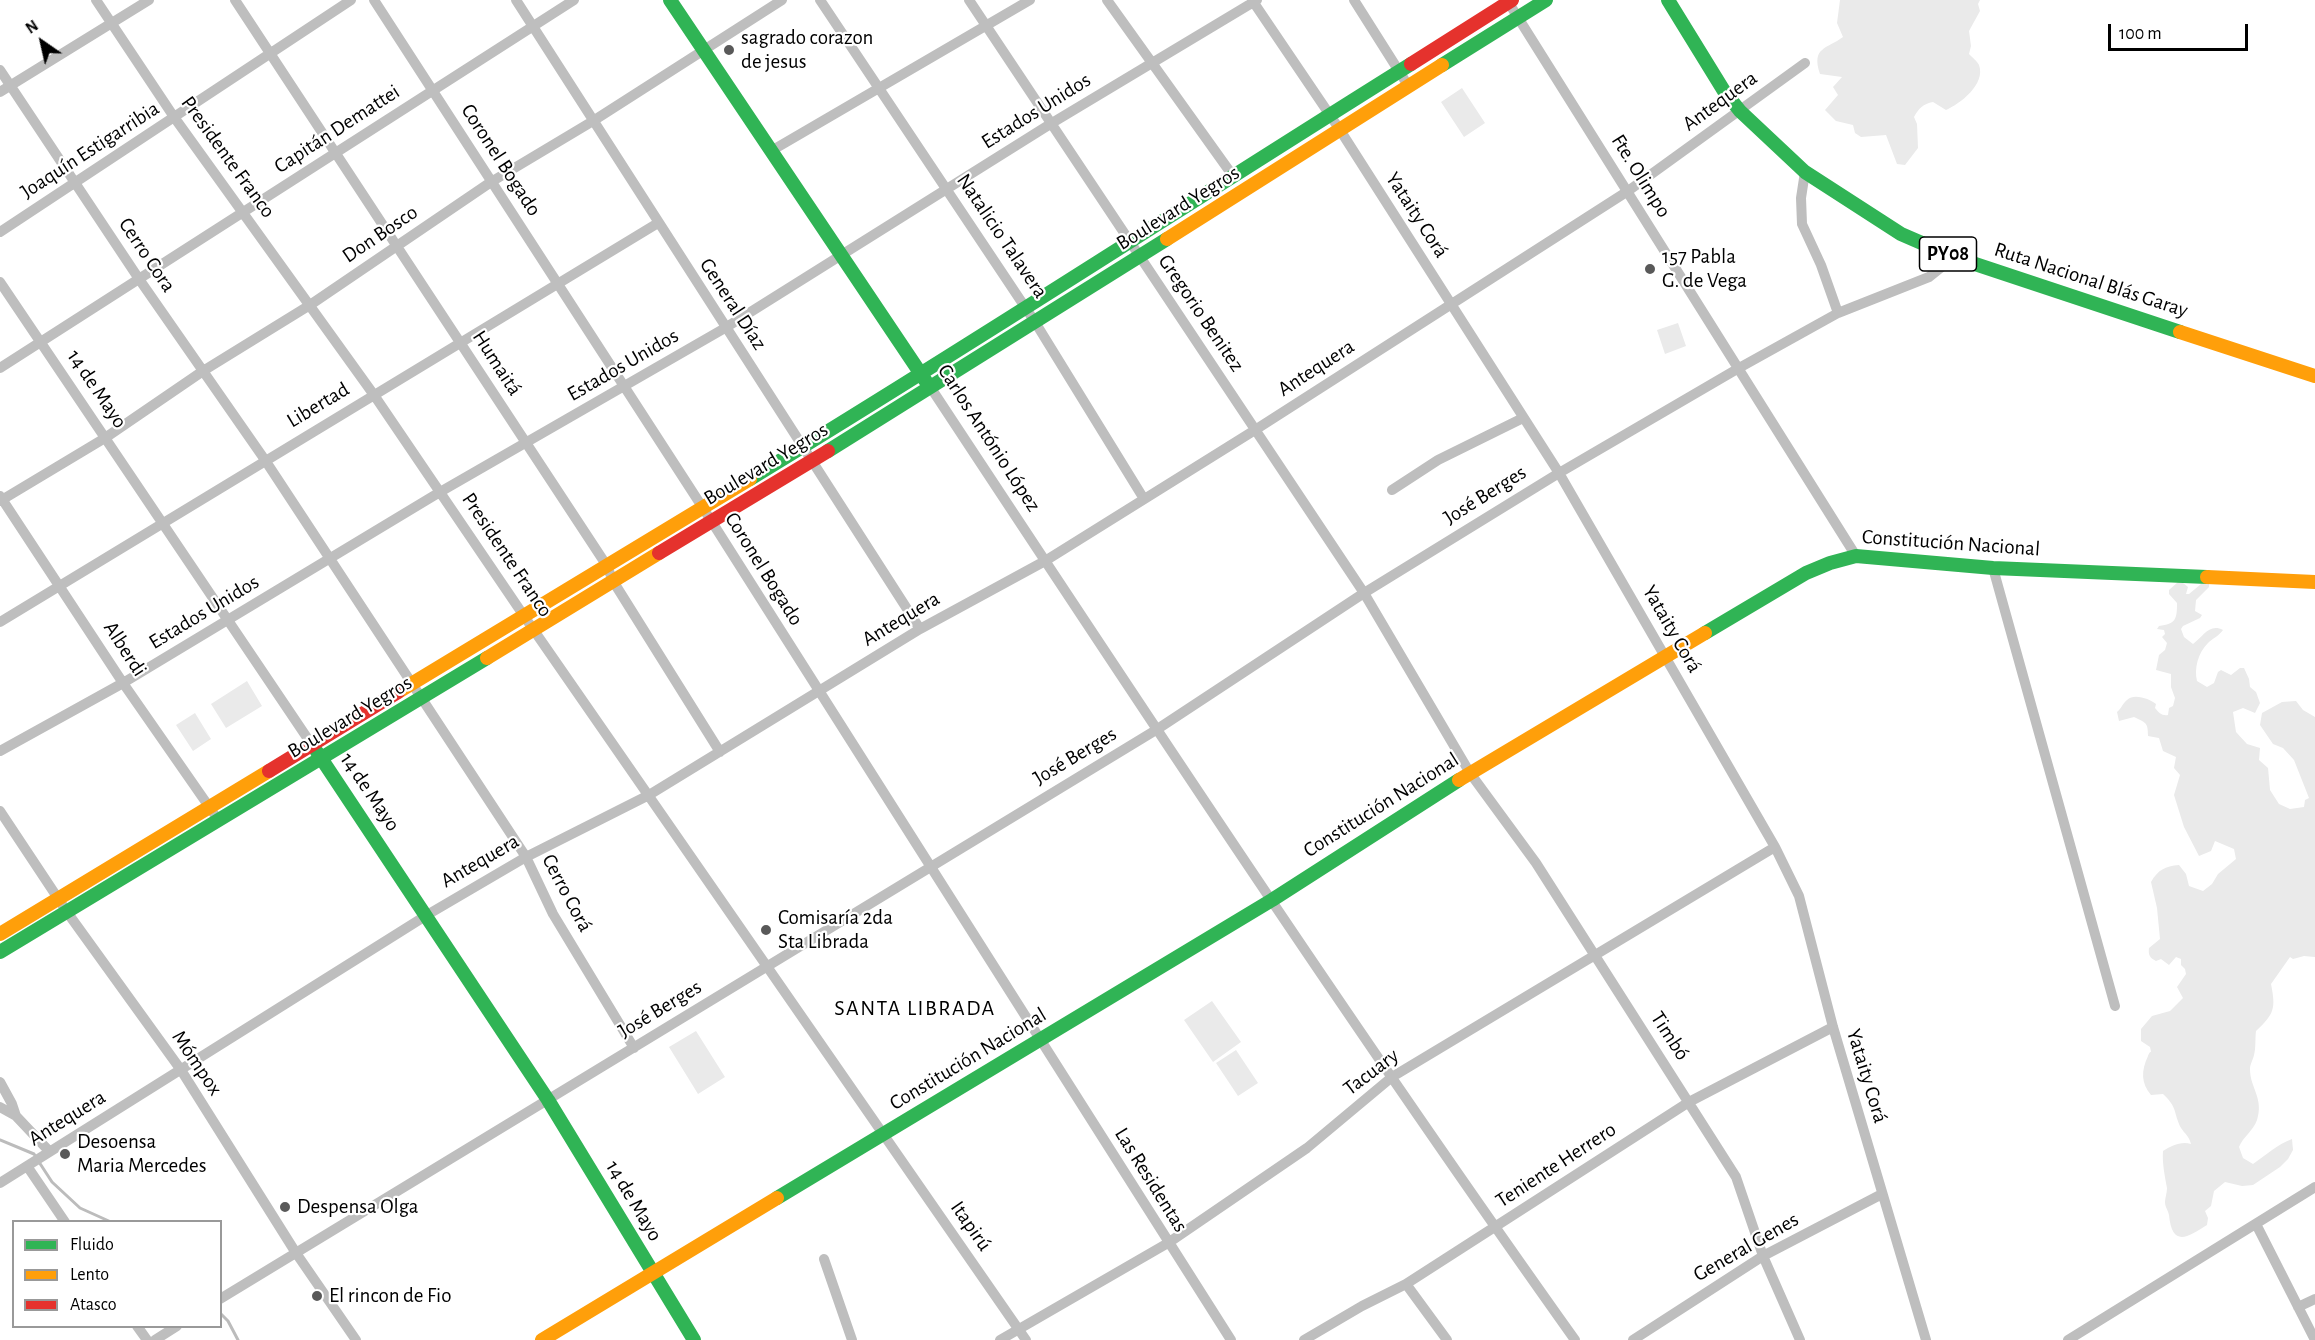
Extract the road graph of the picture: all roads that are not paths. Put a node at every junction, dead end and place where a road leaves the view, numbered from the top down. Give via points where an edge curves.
1 (96, 0) edge
2 (148, 0) edge
3 (235, 0) edge
4 (351, 0) edge
5 (374, 0) edge
6 (516, 0) edge
7 (573, 0) edge
8 (670, 0) edge
9 (782, 0) edge
10 (820, 0) edge
11 (969, 0) edge
12 (1030, 0) edge
13 (1107, 0) edge
14 (1354, 0) edge
15 (1546, 0) edge
16 (1668, 0) edge
17 (1254, 1) edge
18 (1509, 1) edge
19 (1517, 18) junction
20 (112, 23) junction
21 (532, 26) junction
22 (987, 26) junction
23 (703, 50) junction
24 (270, 54) junction
25 (1151, 63) junction
26 (1805, 63) dead end
27 (0, 70) edge
28 (1400, 71) junction
29 (10, 86) junction
30 (1409, 87) junction
31 (878, 88) junction
32 (432, 91) junction
33 (0, 92) edge
34 (1740, 111) junction
35 (1328, 116) junction
36 (174, 117) junction
37 (593, 121) junction
38 (1052, 123) junction
39 (1340, 130) junction
40 (771, 151) junction
41 (335, 153) junction
42 (1805, 172) junction
43 (1233, 176) junction
44 (491, 182) junction
45 (75, 183) junction
46 (947, 190) junction
47 (1628, 191) junction
48 (243, 212) junction
49 (658, 223) junction
50 (0, 232) edge
51 (1130, 240) junction
52 (396, 246) junction
53 (840, 255) junction
54 (1140, 256) junction
55 (1954, 257) junction
56 (139, 279) junction
57 (0, 282) edge
58 (558, 282) junction
59 (310, 305) junction
60 (1452, 305) junction
61 (1026, 308) junction
62 (1838, 313) junction
63 (1035, 322) junction
64 (725, 328) junction
65 (40, 342) junction
66 (460, 342) junction
67 (0, 368) edge
68 (1739, 368) junction
69 (203, 371) junction
70 (922, 375) junction
71 (2315, 376) edge
72 (624, 387) junction
73 (931, 388) junction
74 (374, 394) junction
75 (1523, 418) junction
76 (1255, 430) junction
77 (105, 438) junction
78 (526, 443) junction
79 (803, 447) junction
80 (265, 460) junction
81 (811, 461) junction
82 (1558, 473) junction
83 (1392, 490) dead end
84 (440, 492) junction
85 (1, 499) edge
86 (1144, 499) junction
87 (703, 508) junction
88 (712, 522) junction
89 (163, 524) junction
90 (1856, 556) junction
91 (330, 559) junction
92 (1045, 561) junction
93 (607, 566) junction
94 (1994, 568) junction
95 (614, 582) junction
96 (2315, 582) edge
97 (60, 585) junction
98 (1364, 593) junction
99 (524, 616) junction
100 (228, 620) junction
101 (0, 622) edge
102 (920, 628) junction
103 (534, 630) junction
104 (1666, 657) junction
105 (123, 683) junction
106 (412, 684) junction
107 (819, 692) junction
108 (422, 698) junction
109 (1156, 730) junction
110 (312, 745) junction
111 (0, 751) edge
112 (720, 752) junction
113 (322, 759) junction
114 (1470, 773) junction
115 (649, 795) junction
116 (210, 807) junction
117 (0, 811) edge
118 (219, 821) junction
119 (1775, 847) junction
120 (526, 857) junction
121 (930, 867) junction
122 (58, 899) junction
123 (1272, 900) junction
124 (67, 912) junction
125 (426, 915) junction
126 (0, 934) edge
127 (0, 952) edge
128 (1596, 955) junction
129 (767, 966) junction
130 (2115, 1006) dead end
131 (1833, 1027) junction
132 (1039, 1040) junction
133 (634, 1048) junction
134 (181, 1070) junction
135 (1392, 1077) junction
136 (0, 1082) edge
137 (548, 1100) junction
138 (1689, 1102) junction
139 (0, 1107) edge
140 (16, 1116) junction
141 (883, 1134) junction
142 (50, 1151) junction
143 (27, 1166) junction
144 (0, 1183) edge
145 (2315, 1187) edge
146 (1882, 1194) junction
147 (64, 1220) edge
148 (2256, 1224) junction
149 (1495, 1227) junction
150 (1168, 1243) junction
151 (296, 1253) junction
152 (1763, 1256) junction
153 (824, 1259) dead end
154 (653, 1273) junction
155 (1406, 1284) junction
156 (222, 1299) edge
157 (2315, 1299) edge
158 (2298, 1307) junction
159 (174, 1328) edge
160 (1019, 1330) junction
161 (155, 1340) edge
162 (356, 1340) edge
163 (542, 1340) edge
164 (694, 1340) edge
165 (852, 1340) edge
166 (1000, 1340) edge
167 (1026, 1340) edge
168 (1231, 1340) edge
169 (1304, 1340) edge
170 (1447, 1340) edge
171 (1575, 1340) edge
172 (1633, 1340) edge
173 (1800, 1340) edge
174 (1926, 1340) edge
175 (2068, 1340) edge
176 (2315, 1340) edge

1 - 20 street, Presidente Franco
2 - 20 street
3 - 24 street, Humaitá
4 - 24 street, Joaquín Estigarribia
5 - 32 street, Coronel Bogado
6 - 21 street, General Díaz
7 - 21 street, Capitán Demattei
8 - 23 main road, Carlos António López
9 - 23 street, Don Bosco
10 - 31 street, Natalicio Talavera
11 - 22 street, Gregorio Benitez
12 - 22 street
13 - 25 street
14 - 28 street
15 - 19 main road, Boulevard Yegros
16 - 34 main road, Ruta Nacional Blás Garay / PY08
17 - 25 street, Estados Unidos
17 - 35 street, Yataity Corá
18 - 19 street, Fte. Olimpo
18 - 28 main road, Boulevard Yegros
19 - 30 main road, Boulevard Yegros
19 - 47 street, Fte. Olimpo
20 - 29 street
20 - 36 street, Presidente Franco
21 - 32 street, Capitán Demattei
21 - 37 street, General Díaz
22 - 31 street
22 - 38 street, Gregorio Benitez
23 - 37 street, Don Bosco
23 - 40 main road, Carlos António López
24 - 36 street, Joaquín Estigarribia
24 - 41 street, Humaitá
25 - 38 street, Estados Unidos
25 - 43 street
26 - 34 street, Antequera
27 - 29 street, Cerro Cora
28 - 30 street
28 - 35 main road, Boulevard Yegros
29 - 33 street
29 - 45 street, Cerro Cora
30 - 39 main road, Boulevard Yegros
31 - 40 street
31 - 46 street, Natalicio Talavera
32 - 41 street, Capitán Demattei
32 - 44 street, Coronel Bogado
34 - 42 main road, Ruta Nacional Blás Garay / PY08
34 - 47 street, Antequera
35 - 39 street, Yataity Corá
35 - 43 main road, Boulevard Yegros
36 - 45 street, Joaquín Estigarribia
36 - 48 street, Presidente Franco
37 - 44 street, Don Bosco
37 - 49 street, General Díaz
38 - 46 street, Estados Unidos
38 - 51 street, Gregorio Benitez
39 - 54 main road, Boulevard Yegros
39 - 60 street, Yataity Corá
40 - 53 main road, Carlos António López
41 - 48 street, Capitán Demattei
41 - 52 street, Humaitá
42 - 55 main road, Ruta Nacional Blás Garay / PY08 via 1902,234
42 - 62 street via 1802,224
43 - 51 main road, Boulevard Yegros
44 - 52 street, Don Bosco
44 - 58 street, Coronel Bogado
45 - 50 street, Joaquín Estigarribia
45 - 56 street, Cerro Cora
46 - 53 street, Estados Unidos
46 - 61 street, Natalicio Talavera
47 - 60 street, Antequera
47 - 68 street, Fte. Olimpo
48 - 56 street, Capitán Demattei
48 - 59 street, Presidente Franco
49 - 58 street, Libertad
49 - 64 street, General Díaz
51 - 54 street, Gregorio Benitez
51 - 61 main road, Boulevard Yegros
52 - 59 street, Don Bosco
52 - 66 street, Humaitá
53 - 64 street, Estados Unidos
53 - 70 main road, Carlos António López
54 - 63 main road, Boulevard Yegros
54 - 76 street, Gregorio Benitez
55 - 62 street, José Berges via 1922,280
55 - 71 main road, Ruta Nacional Blás Garay / PY08
56 - 65 street, Capitán Demattei
56 - 69 street, Cerro Cora
57 - 65 street, 14 de Mayo
58 - 66 street, Libertad
58 - 72 street, Coronel Bogado
59 - 69 street, Don Bosco
59 - 74 street, Presidente Franco
60 - 75 street, Yataity Corá
60 - 76 street, Antequera
61 - 63 street, Natalicio Talavera
61 - 70 main road, Boulevard Yegros
62 - 68 street, José Berges
63 - 73 main road, Boulevard Yegros
63 - 86 street, Natalicio Talavera
64 - 72 street, Estados Unidos
64 - 79 street, General Díaz
65 - 67 street, Capitán Demattei
65 - 77 street, 14 de Mayo
66 - 74 street, Libertad
66 - 78 street, Humaitá
68 - 82 street, José Berges
68 - 90 street, Fte. Olimpo
69 - 77 street, Don Bosco
69 - 80 street, Cerro Cora
70 - 73 main road, Carlos António López
70 - 79 main road, Boulevard Yegros
72 - 78 street, Estados Unidos
72 - 87 street, Coronel Bogado
73 - 81 main road, Boulevard Yegros
73 - 92 street, Carlos António López
74 - 80 street, Libertad
74 - 84 street, Presidente Franco
75 - 82 street, Yataity Corá
75 - 83 street via 1438,460
76 - 86 street, Antequera
76 - 98 street, Gregorio Benitez
77 - 85 street, Don Bosco
77 - 89 street, 14 de Mayo
78 - 84 street, Estados Unidos
78 - 93 street, Humaitá
79 - 81 street, General Díaz
79 - 87 main road, Boulevard Yegros
80 - 89 street, Libertad
80 - 91 street, Cerro Cora
81 - 88 main road, Boulevard Yegros
81 - 102 street, General Díaz
82 - 98 street, José Berges
82 - 104 street, Yataity Corá
84 - 91 street, Estados Unidos
84 - 99 street, Presidente Franco
85 - 97 street, Alberdi
86 - 92 street, Antequera
87 - 88 street, Coronel Bogado
87 - 93 main road, Boulevard Yegros
88 - 95 main road, Boulevard Yegros
88 - 107 street, Coronel Bogado
89 - 97 street, Libertad
89 - 100 street, 14 de Mayo
90 - 94 main road, Constitución Nacional
90 - 104 main road, Constitución Nacional via 1806,573
91 - 100 street, Estados Unidos
91 - 106 street, Cerro Corá
92 - 102 street, Antequera
92 - 109 street, Carlos António López
93 - 95 street, Humaitá
93 - 99 main road, Boulevard Yegros
94 - 96 main road, Constitución Nacional
94 - 130 street
95 - 103 main road, Boulevard Yegros
95 - 112 street, Humaitá
97 - 101 street, Libertad
97 - 105 street, Alberdi
98 - 109 street, José Berges
98 - 114 street, Gregorio Benitez
99 - 103 street, Presidente Franco
99 - 106 main road, Boulevard Yegros
100 - 105 street, Estados Unidos
100 - 110 street, 14 de Mayo
102 - 107 street, Antequera
103 - 108 main road, Boulevard Yegros
103 - 115 street, Presidente Franco
104 - 114 main road, Constitución Nacional
104 - 119 street, Yataity Corá
105 - 111 street, Estados Unidos
105 - 116 street, Alberdi
106 - 108 street, Cerro Corá
106 - 110 main road, Boulevard Yegros
107 - 112 street, Antequera
107 - 121 street, Coronel Bogado
108 - 113 main road, Boulevard Yegros
108 - 120 street, Cerro Corá
109 - 121 street, José Berges
109 - 123 street, Carlos António López
110 - 113 main road, 14 de Mayo
110 - 116 main road, Boulevard Yegros
112 - 115 street, Antequera
113 - 118 main road, Boulevard Yegros
113 - 125 main road, 14 de Mayo
114 - 123 main road, Constitución Nacional
114 - 128 street, Timbó via 1536,863
115 - 120 street, Antequera
115 - 129 street, Presidente Franco
116 - 118 street, Alberdi
116 - 122 main road, Boulevard Yegros
117 - 122 street, Mómpox
118 - 124 main road, Boulevard Yegros
119 - 128 street, Tacuary
119 - 131 street, Yataity Corá via 1799,896
120 - 125 street, Antequera
120 - 133 street, Cerro Corá via 553,914
121 - 129 street, José Berges
121 - 132 street, Coronel Bogado
122 - 124 street, Mómpox
122 - 126 main road, Boulevard Yegros
123 - 132 main road, Constitución Nacional
123 - 135 street, Carlos António López
124 - 127 main road, Boulevard Yegros
124 - 134 street, Mómpox
125 - 134 street, Antequera
125 - 137 main road, 14 de Mayo
128 - 135 street, Tacuary
128 - 138 street, Timbó
129 - 133 street, José Berges
129 - 141 street, Presidente Franco
131 - 138 street, Teniente Herrero
131 - 146 street, Yataity Corá
132 - 141 main road, Constitución Nacional
132 - 150 street, Las Residentas
133 - 137 street, José Berges
134 - 142 street, Antequera
134 - 151 street, Mómpox
135 - 149 street, Carlos António López
135 - 150 street, Tacuary via 1307,1148
136 - 140 street
137 - 151 street, José Berges
137 - 154 main road, 14 de Mayo
138 - 149 street, Teniente Herrero
138 - 152 street, Timbó via 1736,1176
139 - 140 street
140 - 142 street
141 - 154 main road, Constitución Nacional
141 - 160 street, Itapirú
142 - 143 street, Antequera
143 - 144 street, Antequera
143 - 147 street
145 - 148 street
146 - 152 street, General Genes
146 - 174 street, Yataity Corá
148 - 158 street
148 - 175 street
149 - 155 street, Teniente Herrero
149 - 171 street, Carlos António López
150 - 160 street, Tacuary
150 - 168 street, Las Residentas
151 - 156 street, José Berges
151 - 162 street, Mómpox
152 - 172 street, General Genes
152 - 173 street, Timbó
153 - 165 street
154 - 163 main road, Constitución Nacional
154 - 164 main road, 14 de Mayo
155 - 169 street, Teniente Herrero
155 - 170 street
157 - 158 street
158 - 176 street
159 - 161 street
160 - 166 street, Tacuary
160 - 167 street, Itapirú

